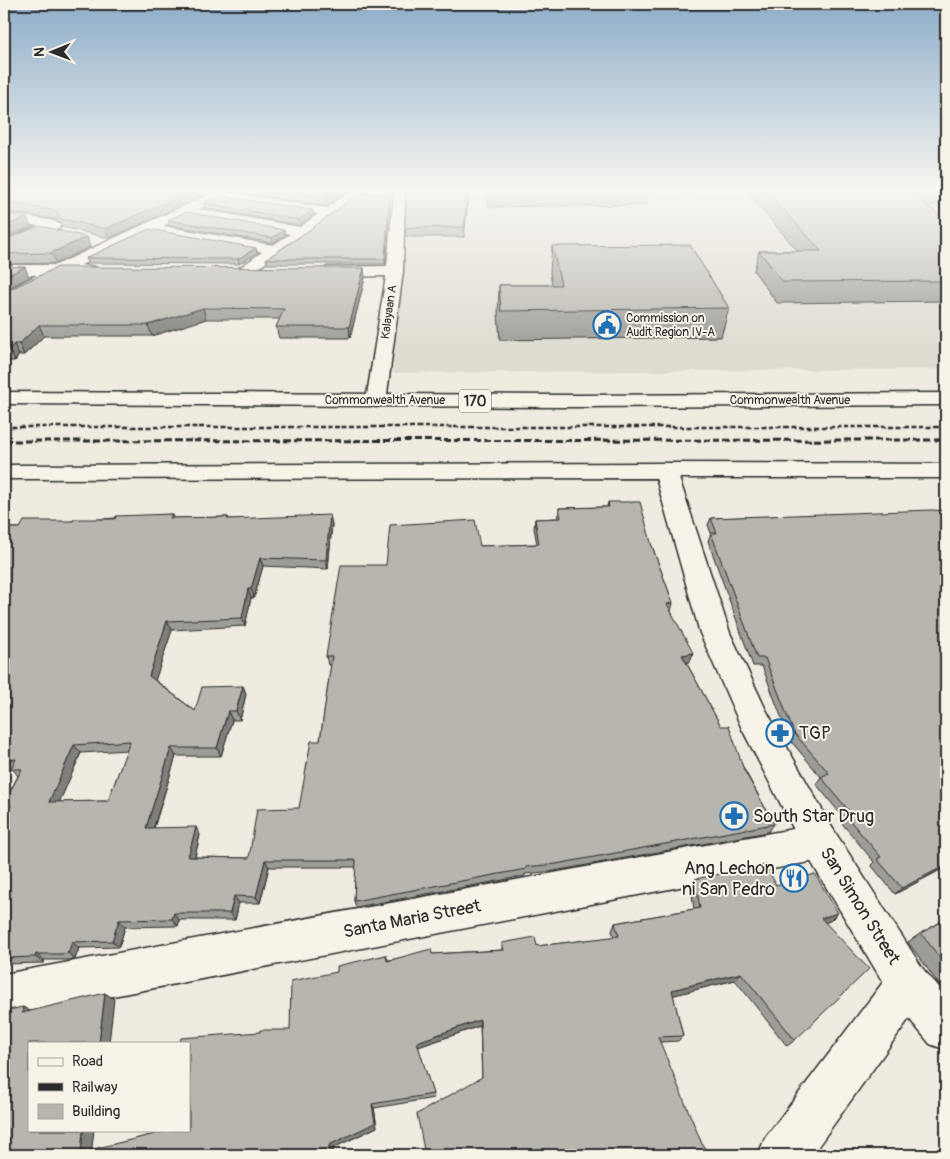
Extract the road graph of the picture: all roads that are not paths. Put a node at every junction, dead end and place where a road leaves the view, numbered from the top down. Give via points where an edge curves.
1 (21, 244) edge
2 (104, 244) edge
3 (242, 244) edge
4 (285, 244) edge
5 (396, 244) edge
6 (109, 245) joint
7 (38, 248) edge
8 (276, 250) junction
9 (55, 252) edge
10 (81, 258) junction
11 (4, 270) edge
12 (59, 270) junction
13 (108, 270) edge
14 (395, 270) junction
15 (224, 271) edge
16 (243, 272) junction
17 (273, 272) edge
18 (312, 272) edge
19 (4, 298) edge
20 (4, 398) edge
21 (946, 399) edge
22 (376, 401) junction
23 (665, 470) junction
24 (946, 471) edge
25 (4, 472) edge
26 (820, 842) junction
27 (908, 984) junction
28 (4, 996) edge
29 (946, 1028) edge
30 (782, 1155) edge

1 - 7 street
2 - 6 street
3 - 8 street
4 - 8 street
5 - 14 street, Kalayaan A
6 - 10 street
8 - 16 street
9 - 10 street
10 - 12 street
11 - 12 street
12 - 13 street
12 - 19 street
14 - 18 street
14 - 22 street, Kalayaan A
15 - 16 street
16 - 17 street
20 - 22 street, Commonwealth Avenue / 170
21 - 22 street, Commonwealth Avenue / 170
23 - 24 street
23 - 25 street
23 - 26 street, San Simon Street via 715,633 754,719
26 - 27 street, San Simon Street
26 - 28 street, Santa Maria Street
27 - 29 street, San Simon Street
27 - 30 street

